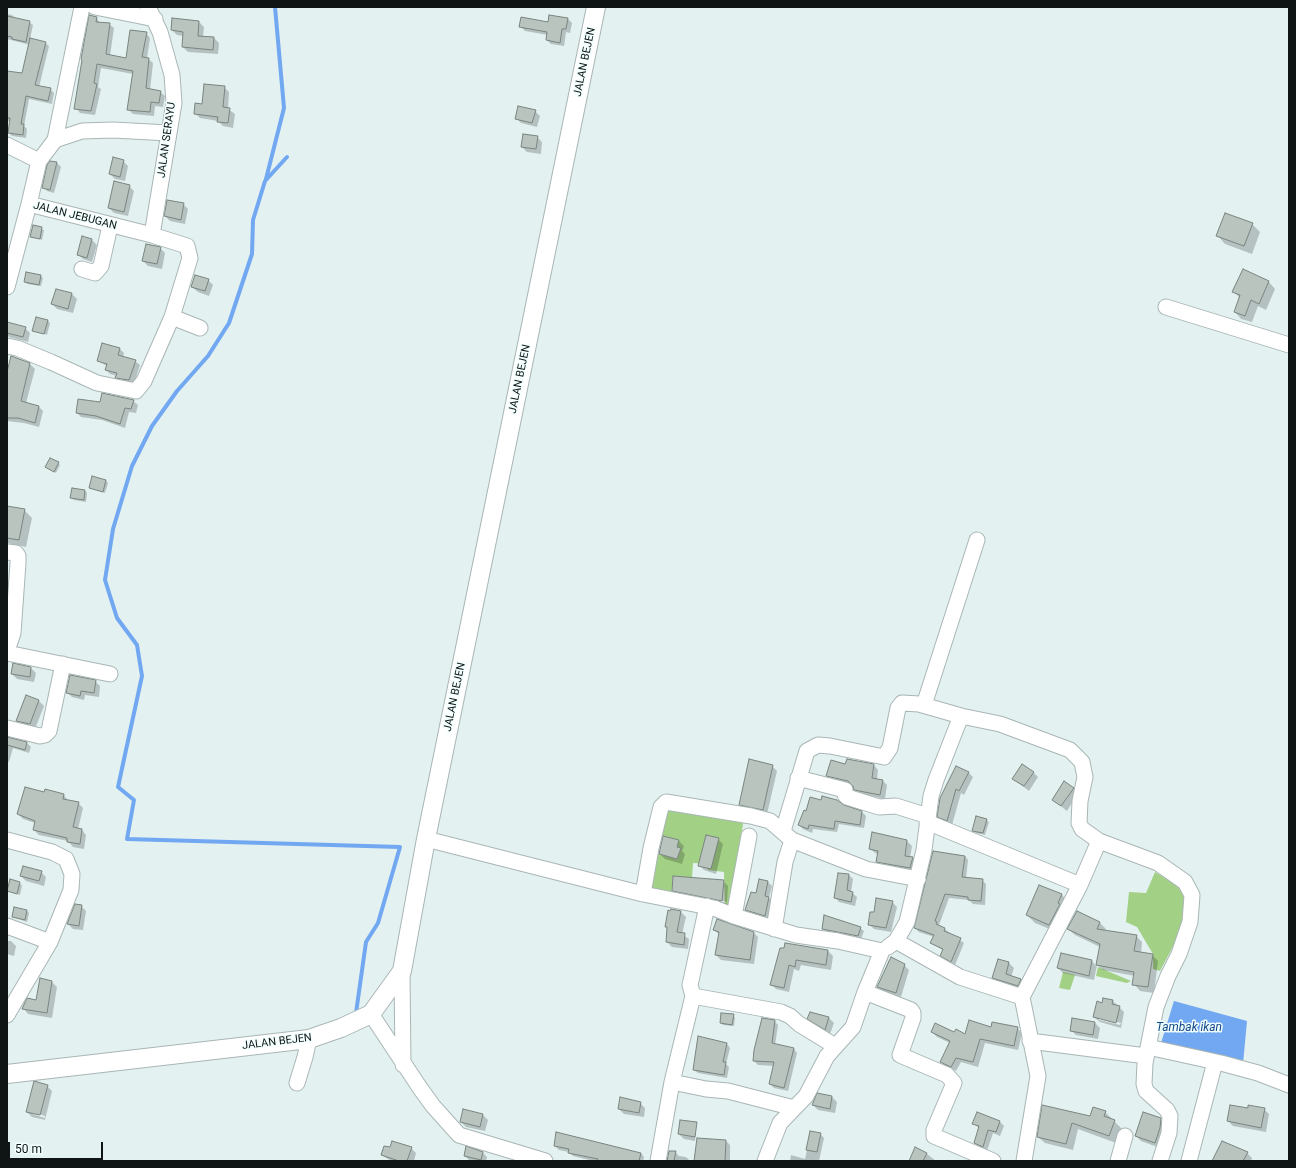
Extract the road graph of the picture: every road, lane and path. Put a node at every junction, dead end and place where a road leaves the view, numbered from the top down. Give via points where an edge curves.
1 (82, 7) edge
2 (95, 7) edge
3 (596, 7) edge
4 (151, 13) edge
5 (169, 133) junction
6 (55, 140) junction
7 (7, 145) edge
8 (39, 161) junction
9 (29, 204) junction
10 (110, 226) junction
11 (152, 235) junction
12 (82, 269) dead end
13 (7, 287) edge
14 (1166, 307) dead end
15 (172, 317) junction
16 (200, 328) dead end
17 (1289, 345) edge
18 (7, 346) edge
19 (977, 540) dead end
20 (7, 552) edge
21 (7, 652) edge
22 (63, 664) junction
23 (110, 674) dead end
24 (924, 705) junction
25 (961, 716) junction
26 (7, 728) edge
27 (798, 778) junction
28 (928, 819) junction
29 (749, 836) dead end
30 (788, 836) junction
31 (426, 839) junction
32 (7, 840) edge
33 (1098, 841) junction
34 (918, 879) junction
35 (1080, 885) junction
36 (643, 894) junction
37 (707, 906) junction
38 (734, 916) junction
39 (7, 926) edge
40 (774, 929) junction
41 (896, 941) junction
42 (50, 942) junction
43 (882, 951) junction
44 (402, 971) junction
45 (864, 992) junction
46 (693, 996) junction
47 (1022, 997) junction
48 (371, 1014) junction
49 (7, 1016) edge
50 (308, 1039) junction
51 (1030, 1041) junction
52 (835, 1046) junction
53 (1147, 1052) junction
54 (1215, 1062) junction
55 (403, 1065) junction
56 (7, 1074) edge
57 (672, 1082) junction
58 (297, 1083) dead end
59 (1289, 1085) edge
60 (794, 1108) junction
61 (1125, 1136) dead end
62 (545, 1161) edge
63 (658, 1161) edge
64 (765, 1161) edge
65 (993, 1161) edge
66 (1024, 1161) edge
67 (1118, 1161) edge
68 (1160, 1161) edge
69 (1189, 1161) edge

1 - 6 street
2 - 4 street
3 - 31 street, JALAN BEJEN
4 - 5 street, JALAN SERAYU via 172,75 174,103
5 - 6 street via 82,131
5 - 11 street, JALAN SERAYU
6 - 8 street
7 - 8 street
8 - 9 street
9 - 10 street, JALAN JEBUGAN
9 - 13 street, JALAN JEBUGAN
10 - 11 street, JALAN JEBUGAN
10 - 12 street via 101,266 95,273
11 - 15 street via 187,246 189,250 190,258
14 - 17 street
15 - 16 street
15 - 18 street via 144,381 136,392 97,383 44,359
19 - 24 street
20 - 21 street via 16,553 18,556 13,632
21 - 22 street
22 - 23 street
22 - 26 street via 49,731 40,736
24 - 25 street
24 - 27 street via 908,702 902,703 898,708 890,748 884,757 818,745 807,751
25 - 28 street via 936,780
25 - 33 street via 1000,724 1070,750 1082,762 1085,777 1080,801 1080,823 1082,829
27 - 28 street via 845,790 847,797 879,807 896,806
27 - 30 street
28 - 34 street
28 - 35 street
29 - 38 street
30 - 34 street via 866,869
30 - 36 street via 770,821 752,816 664,803 651,848
30 - 40 street
31 - 36 street
31 - 44 street, JALAN BEJEN
32 - 42 street via 52,852 66,859 72,874 71,890
33 - 35 street
33 - 53 street via 1158,863 1185,882 1192,895 1190,922 1156,1007
34 - 41 street via 907,922
35 - 47 street
36 - 37 street
37 - 38 street
37 - 46 street via 690,985
38 - 40 street
39 - 42 street
40 - 43 street
41 - 43 street
41 - 47 street via 960,977
42 - 49 street
43 - 45 street
44 - 48 street, JALAN BEJEN
44 - 55 street
45 - 52 street via 853,1027 846,1038
45 - 65 street via 913,1013 900,1055 947,1075 954,1083 934,1130 934,1136
46 - 52 street via 781,1012
46 - 57 street
47 - 51 street
48 - 50 street, JALAN BEJEN
48 - 55 street
50 - 56 street, JALAN BEJEN
50 - 58 street
51 - 53 street
51 - 66 street via 1038,1076
52 - 60 street via 806,1096
53 - 54 street
53 - 68 street via 1144,1073 1146,1091 1170,1116 1169,1133
54 - 59 street via 1258,1073
54 - 69 street
55 - 62 street via 433,1106 459,1135
57 - 60 street via 728,1091
57 - 63 street
60 - 64 street via 780,1124
61 - 67 street

